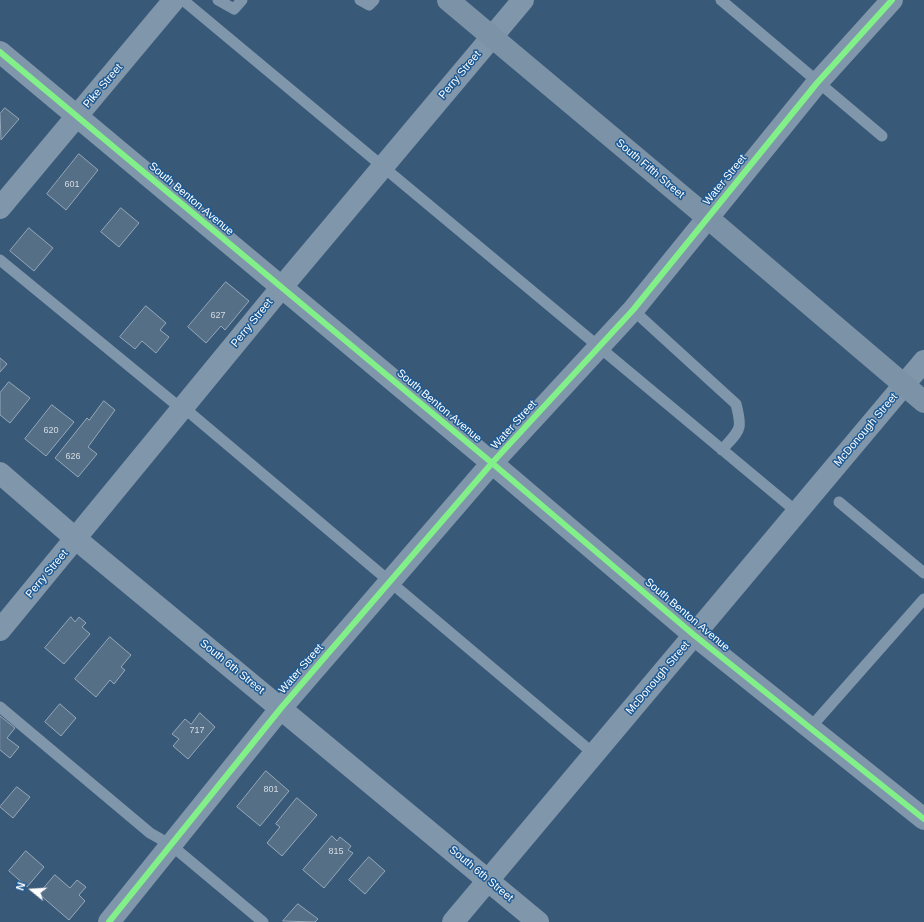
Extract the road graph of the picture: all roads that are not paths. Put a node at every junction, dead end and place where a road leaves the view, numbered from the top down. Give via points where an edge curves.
1 (174, 0) edge
2 (183, 0) edge
3 (218, 0) edge
4 (242, 0) edge
5 (360, 0) edge
6 (374, 0) edge
7 (523, 0) edge
8 (721, 0) edge
9 (892, 0) edge
10 (457, 3) edge
11 (492, 37) junction
12 (0, 52) edge
13 (817, 83) junction
14 (77, 116) junction
15 (882, 136) dead end
16 (382, 167) junction
17 (0, 208) edge
18 (708, 218) junction
19 (0, 260) edge
20 (281, 288) junction
21 (633, 310) junction
22 (599, 347) junction
23 (924, 361) edge
24 (904, 385) junction
25 (924, 402) edge
26 (183, 407) junction
27 (722, 450) junction
28 (492, 463) junction
29 (0, 473) edge
30 (839, 502) dead end
31 (797, 512) junction
32 (76, 539) junction
33 (924, 573) edge
34 (390, 582) junction
35 (924, 600) edge
36 (0, 630) edge
37 (694, 635) junction
38 (0, 707) edge
39 (281, 708) junction
40 (810, 728) junction
41 (594, 754) junction
42 (924, 819) edge
43 (171, 845) junction
44 (488, 880) junction
45 (109, 922) edge
46 (264, 922) edge
47 (453, 922) edge
48 (538, 922) edge

1 - 14 street, Pike Street
2 - 16 lane
3 - 4 lane via 234,10
5 - 6 lane via 369,5
7 - 11 street, Perry Street
8 - 13 lane
9 - 13 street, Water Street
10 - 11 main road, South Fifth Street
11 - 16 street, Perry Street
11 - 18 main road, South Fifth Street
12 - 14 street, South Benton Avenue
13 - 15 lane
13 - 18 street, Water Street
14 - 17 street, Pike Street
14 - 20 street, South Benton Avenue
16 - 20 street, Perry Street
16 - 22 lane
18 - 21 street, Water Street
18 - 24 main road, South Fifth Street
19 - 26 lane via 173,402
20 - 26 street, Perry Street
20 - 28 street, South Benton Avenue
21 - 22 street, Water Street
21 - 27 lane via 736,404 741,424 737,433
22 - 27 lane
22 - 28 street, Water Street
23 - 24 street, McDonough Street
24 - 25 main road, South Fifth Street
24 - 31 street, McDonough Street
26 - 32 street, Perry Street
26 - 34 lane
27 - 31 lane
28 - 34 street, Water Street
28 - 37 street, South Benton Avenue
29 - 32 street, South 6th Street
30 - 33 lane
31 - 37 street, McDonough Street
32 - 36 street, Perry Street
32 - 39 street, South 6th Street
34 - 39 street, Water Street
34 - 41 lane
35 - 40 lane
37 - 40 street, South Benton Avenue
37 - 41 street, McDonough Street
38 - 43 lane via 150,832
39 - 43 street, Water Street
39 - 44 street, South 6th Street
40 - 42 street, South Benton Avenue
41 - 44 street, McDonough Street
43 - 45 street, Water Street
43 - 46 lane
44 - 47 street, McDonough Street
44 - 48 street, South 6th Street

